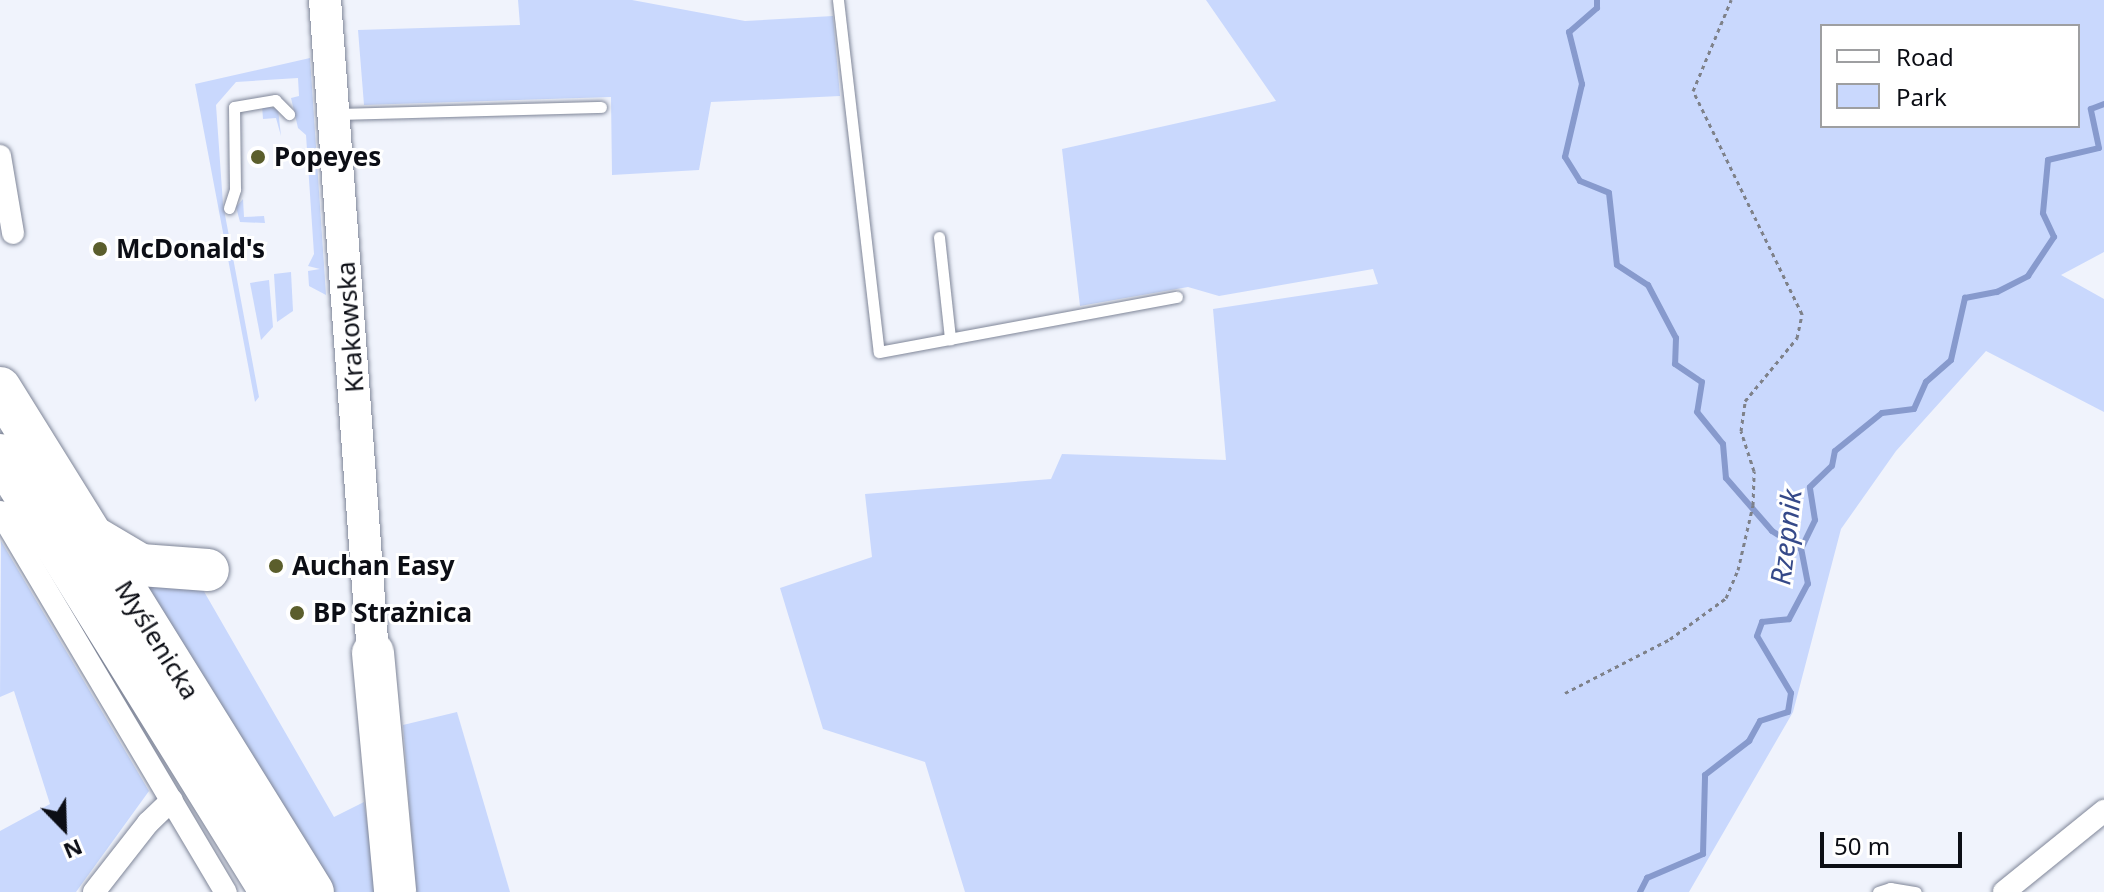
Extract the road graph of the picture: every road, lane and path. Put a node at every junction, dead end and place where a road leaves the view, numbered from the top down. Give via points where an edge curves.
1 (325, 0) edge
2 (838, 0) edge
3 (1731, 0) edge
4 (601, 107) dead end
5 (289, 114) dead end
6 (334, 114) junction
7 (0, 156) edge
8 (229, 208) dead end
9 (13, 233) dead end
10 (939, 237) dead end
11 (1177, 297) dead end
12 (950, 339) junction
13 (0, 388) edge
14 (0, 455) edge
15 (0, 512) edge
16 (92, 536) junction
17 (208, 570) dead end
18 (373, 653) joint
19 (1565, 693) dead end
20 (172, 800) junction
21 (2104, 811) edge
22 (94, 892) edge
23 (226, 892) edge
24 (271, 892) edge
25 (313, 892) edge
26 (395, 892) edge
27 (1878, 892) edge
28 (1916, 892) edge
29 (2004, 892) edge

1 - 6 street, Krakowska
2 - 12 lane via 879,352
3 - 19 path via 1693,91 1802,314 1797,338 1745,401 1741,431 1754,471 1753,505 1726,598 1670,639
4 - 6 lane
5 - 8 lane via 275,100 234,107 235,189
6 - 18 street, Krakowska
7 - 9 street
10 - 12 lane
11 - 12 lane
13 - 16 highway, Myślenicka
14 - 24 highway, Myślenicka
15 - 20 street
16 - 17 highway via 141,565
16 - 25 highway, Myślenicka
18 - 26 highway
20 - 22 street
20 - 23 street
21 - 29 street
27 - 28 lane

